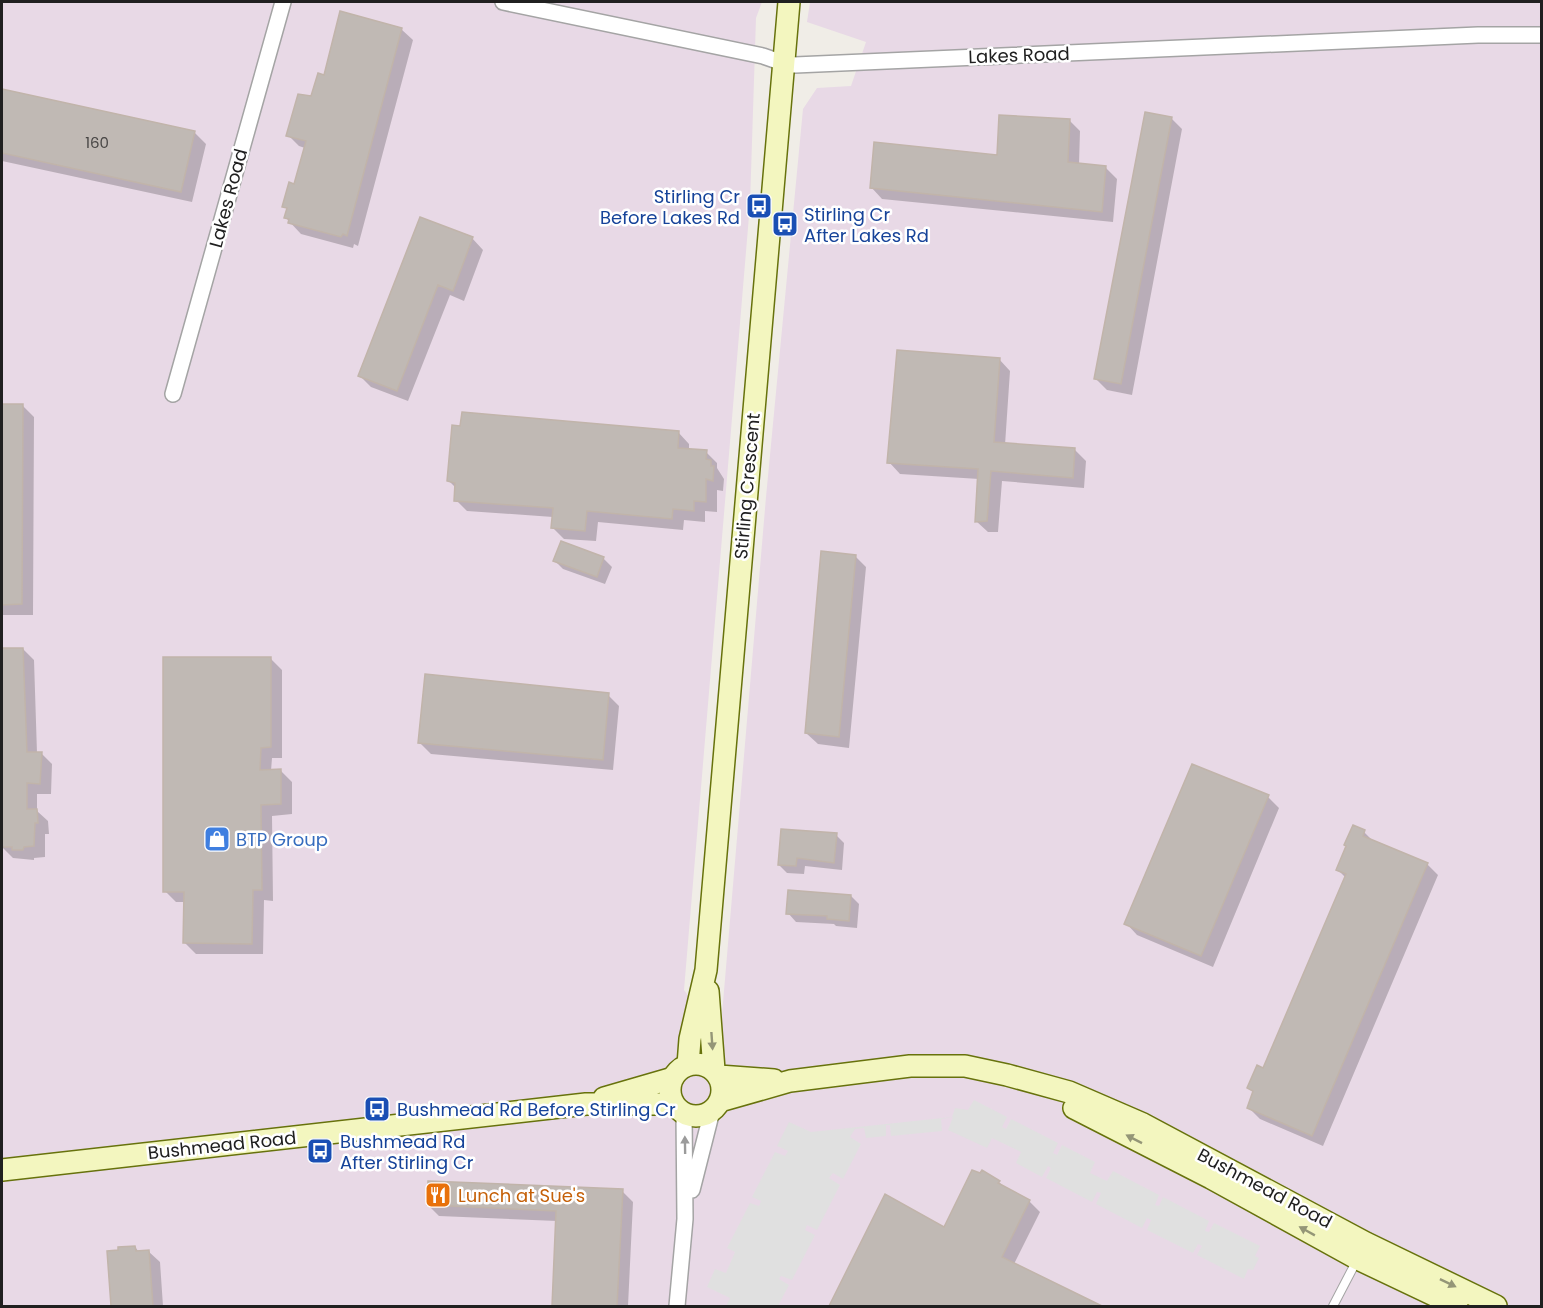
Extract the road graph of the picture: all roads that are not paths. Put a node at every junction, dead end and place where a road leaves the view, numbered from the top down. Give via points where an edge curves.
1 (284, 2) edge
2 (503, 2) edge
3 (789, 2) edge
4 (1542, 35) edge
5 (783, 63) junction
6 (173, 394) dead end
7 (706, 970) junction
8 (680, 1072) junction
9 (716, 1073) junction
10 (790, 1081) junction
11 (586, 1104) junction
12 (716, 1106) junction
13 (679, 1109) junction
14 (2, 1170) edge
15 (685, 1219) junction
16 (1362, 1251) junction
17 (677, 1306) edge
18 (1333, 1306) edge
19 (1457, 1306) edge
20 (1496, 1306) edge

1 - 6 street, Lakes Road
2 - 5 street, Lakes Road
3 - 5 main road, Stirling Crescent
4 - 5 street, Lakes Road
5 - 7 main road, Stirling Crescent
7 - 8 main road, Stirling Crescent
7 -> 9 main road, Stirling Crescent
8 - 9 main road, Bushmead Road via 697,1064
8 - 11 main road, Bushmead Road
8 - 13 main road via 670,1091
9 - 10 main road, Bushmead Road
9 - 12 main road via 723,1088
10 - 12 main road, Bushmead Road
10 - 16 main road, Bushmead Road via 940,1065 965,1066 1029,1082 1060,1102
11 - 13 main road, Bushmead Road
11 - 14 main road, Bushmead Road
12 - 13 main road, Bushmead Road via 703,1116
12 - 15 street
15 -> 13 street
15 - 17 street
16 - 18 lane
16 - 19 main road, Bushmead Road
16 -> 20 main road, Bushmead Road

